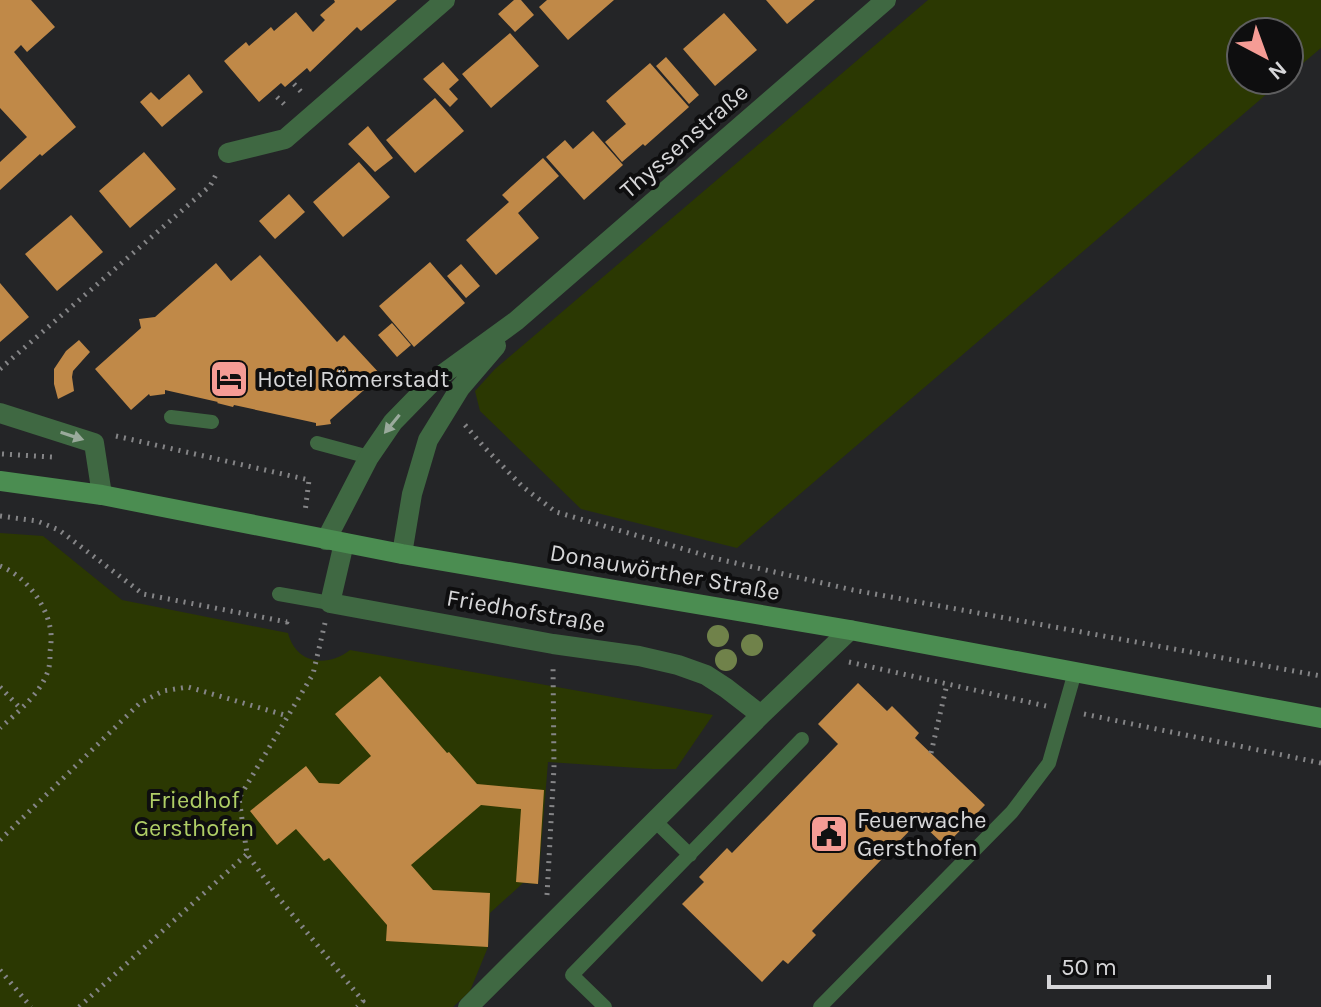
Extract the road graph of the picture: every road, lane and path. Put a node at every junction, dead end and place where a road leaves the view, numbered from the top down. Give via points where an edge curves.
1 (445, 0) edge
2 (886, 0) edge
3 (228, 153) joint
4 (516, 321) junction
5 (0, 369) edge
6 (450, 405) junction
7 (0, 413) edge
8 (171, 417) dead end
9 (212, 422) dead end
10 (94, 443) junction
11 (317, 443) dead end
12 (0, 454) edge
13 (54, 457) dead end
14 (369, 457) junction
15 (309, 480) dead end
16 (0, 481) edge
17 (102, 495) junction
18 (0, 516) edge
19 (335, 541) junction
20 (402, 554) junction
21 (0, 566) edge
22 (279, 594) dead end
23 (330, 603) junction
24 (287, 622) dead end
25 (850, 630) junction
26 (553, 644) junction
27 (1075, 672) junction
28 (1321, 676) edge
29 (947, 684) dead end
30 (0, 687) edge
31 (21, 709) junction
32 (761, 715) junction
33 (288, 716) junction
34 (1321, 718) edge
35 (0, 728) edge
36 (802, 739) dead end
37 (931, 753) dead end
38 (655, 814) junction
39 (2, 835) edge
40 (247, 854) junction
41 (690, 855) junction
42 (545, 931) junction
43 (0, 970) edge
44 (31, 1007) edge
45 (79, 1007) edge
46 (357, 1007) edge
47 (468, 1007) edge
48 (605, 1007) edge
49 (820, 1007) edge

1 - 3 street via 285,139
2 - 4 street, Thyssenstraße
3 - 5 path via 210,186
4 - 6 street, Thyssenstraße
4 -> 14 street, Thyssenstraße via 432,382 393,422
6 - 20 street, Thyssenstraße via 428,440
6 - 28 path via 513,477 556,512 718,559 853,590
7 -> 10 street
8 - 9 lane
10 - 15 path via 117,436
10 - 17 street
11 - 14 lane
12 - 13 path
14 - 19 street, Thyssenstraße
16 - 17 main road, Donauwörther Straße
17 - 19 main road, Donauwörther Straße
18 - 24 path via 59,530 143,594
19 - 20 main road, Donauwörther Straße
19 - 23 street
20 - 25 main road, Donauwörther Straße
21 - 31 path via 28,585 50,628 49,670
22 - 23 lane
23 - 26 street, Friedhofstraße
23 - 33 path via 313,674
25 - 27 main road, Donauwörther Straße
25 - 32 street
26 - 32 street, Friedhofstraße via 678,665 706,675
26 - 42 path via 554,767
27 - 34 main road, Donauwörther Straße
27 - 49 lane via 1049,763 1012,812
29 - 37 path
30 - 31 path
31 - 35 path
32 - 38 street
33 - 39 path via 188,687 163,691 140,703
33 - 40 path via 239,798
36 - 41 lane
38 - 41 lane
38 - 42 street via 596,870
40 - 45 path
40 - 46 path via 363,1001
41 - 48 lane via 572,975
42 - 47 street
43 - 44 path

